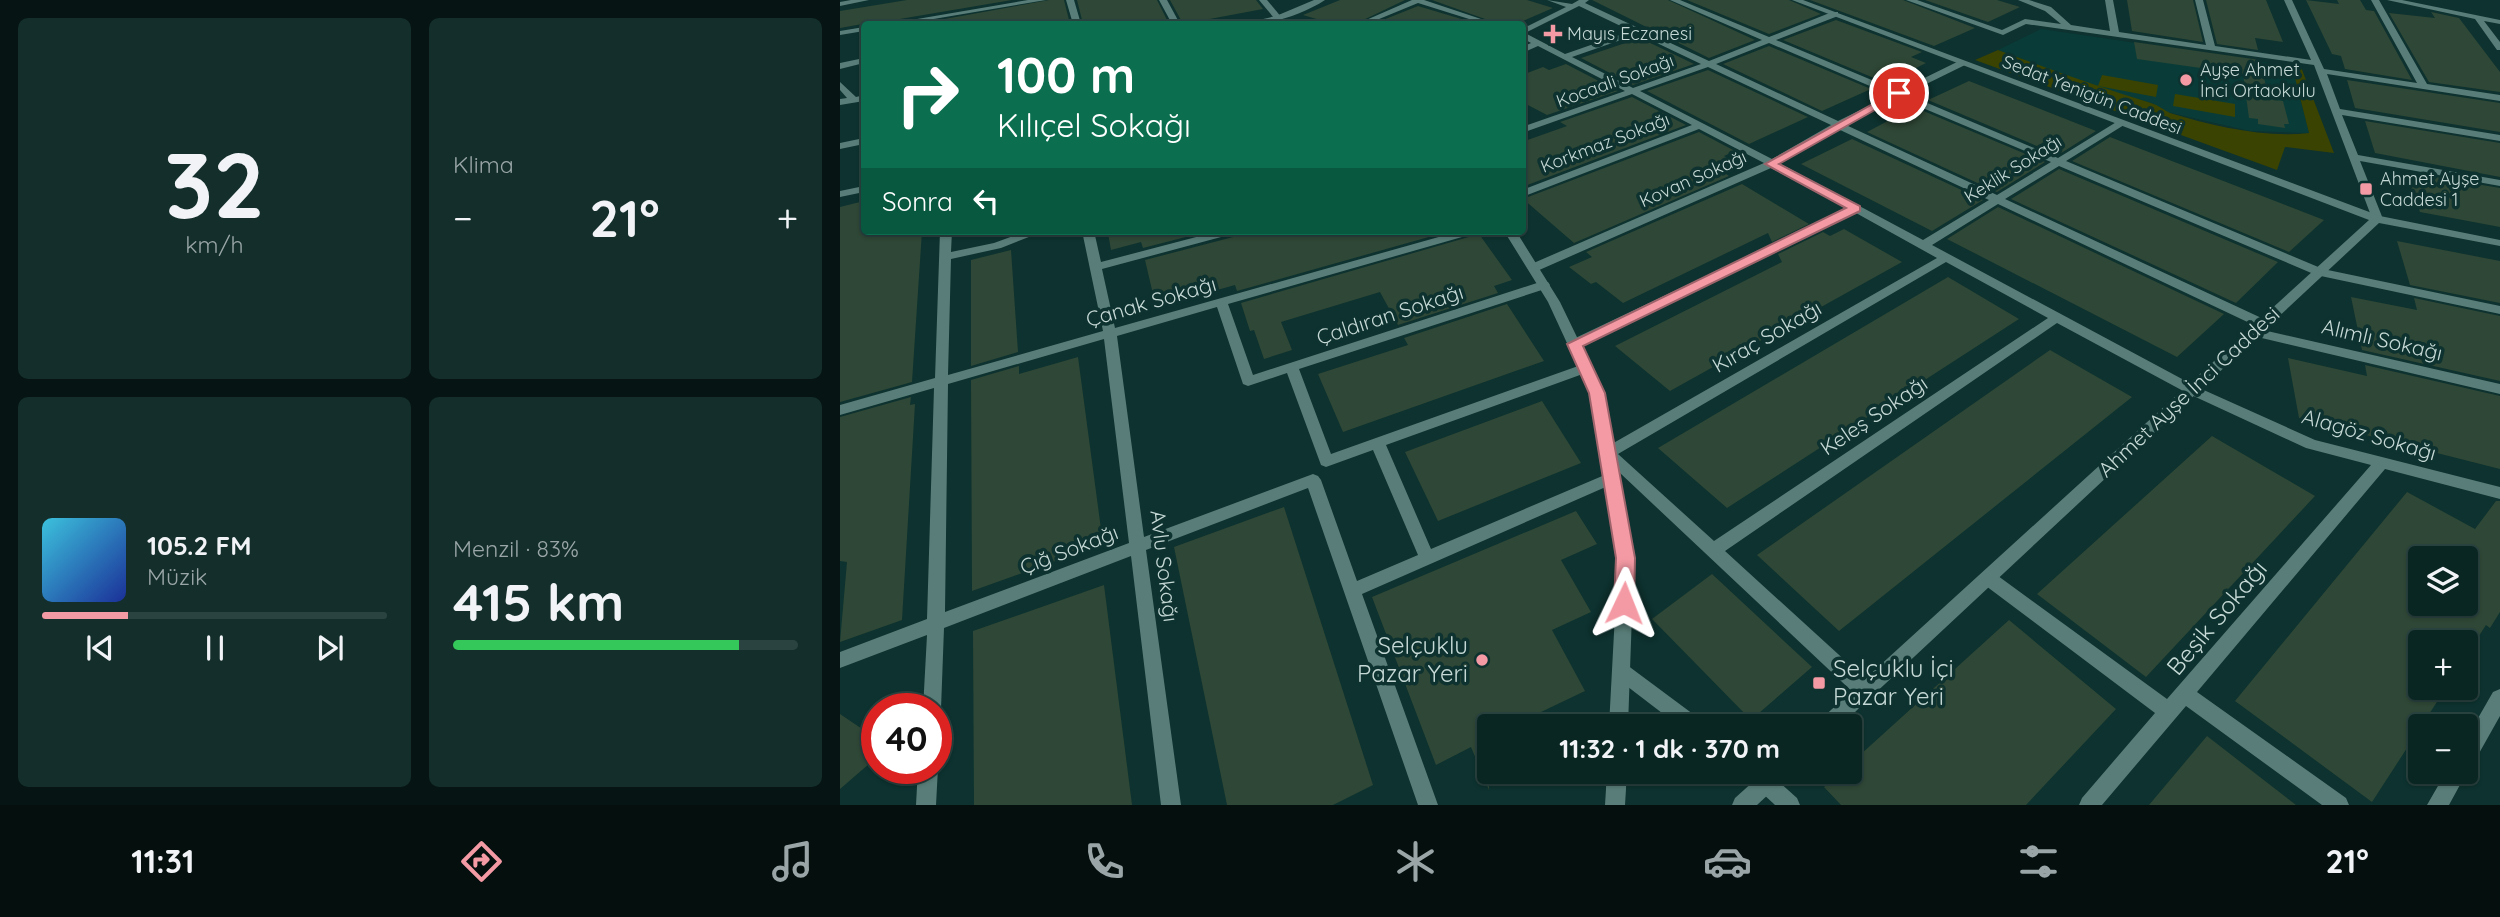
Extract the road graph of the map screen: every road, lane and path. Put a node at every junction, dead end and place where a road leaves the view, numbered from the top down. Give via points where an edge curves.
1 (865, 0) edge
2 (1042, 0) edge
3 (1070, 0) edge
4 (1163, 0) edge
5 (1263, 0) edge
6 (1321, 0) edge
7 (1417, 0) edge
8 (1551, 0) edge
9 (1674, 0) edge
10 (1796, 0) edge
11 (1910, 0) edge
12 (2022, 0) edge
13 (2109, 0) edge
14 (2199, 0) edge
15 (2288, 0) edge
16 (2375, 0) edge
17 (2391, 0) edge
18 (1578, 3) edge
19 (840, 4) edge
20 (1835, 14) junction
21 (2478, 18) junction
22 (1475, 19) junction
23 (911, 21) edge
24 (1075, 21) edge
25 (1174, 21) edge
26 (1280, 21) edge
27 (1368, 21) edge
28 (1471, 21) edge
29 (1482, 21) edge
30 (2500, 22) edge
31 (2069, 27) junction
32 (861, 30) edge
33 (1526, 31) edge
34 (1639, 32) junction
35 (840, 33) edge
36 (2115, 34) junction
37 (1526, 35) edge
38 (1772, 39) junction
39 (1539, 42) junction
40 (2211, 48) junction
41 (2500, 48) edge
42 (1526, 49) edge
43 (1567, 57) junction
44 (861, 62) edge
45 (1962, 63) junction
46 (1709, 64) junction
47 (840, 66) edge
48 (2319, 67) junction
49 (840, 85) edge
50 (2424, 87) junction
51 (1634, 91) junction
52 (1899, 93) junction
53 (2500, 98) edge
54 (859, 99) edge
55 (840, 102) edge
56 (2336, 111) junction
57 (2121, 123) junction
58 (1700, 125) junction
59 (1838, 125) junction
60 (1526, 129) edge
61 (2500, 138) edge
62 (861, 142) edge
63 (840, 146) edge
64 (2354, 157) junction
65 (2059, 161) junction
66 (1771, 164) junction
67 (2500, 183) edge
68 (861, 190) edge
69 (1526, 192) edge
70 (840, 194) edge
71 (1996, 200) junction
72 (1856, 209) junction
73 (2377, 219) junction
74 (946, 235) edge
75 (1027, 235) edge
76 (1089, 235) edge
77 (1217, 235) edge
78 (1458, 235) edge
79 (1512, 235) edge
80 (2500, 243) edge
81 (1924, 245) junction
82 (945, 257) junction
83 (1947, 257) junction
84 (1096, 267) junction
85 (1533, 268) junction
86 (2320, 272) junction
87 (1544, 285) junction
88 (1222, 302) junction
89 (2500, 310) edge
90 (2057, 317) junction
91 (2259, 328) junction
92 (1110, 333) junction
93 (1574, 344) junction
94 (1292, 367) junction
95 (1586, 368) junction
96 (940, 381) junction
97 (2500, 389) edge
98 (2192, 390) junction
99 (840, 410) edge
100 (1378, 443) junction
101 (1608, 453) junction
102 (1326, 461) junction
103 (2382, 462) junction
104 (1612, 478) junction
105 (1313, 480) junction
106 (2500, 493) edge
107 (1139, 548) junction
108 (1713, 551) junction
109 (1427, 558) junction
110 (1988, 578) junction
111 (1352, 591) junction
112 (937, 625) junction
113 (840, 660) edge
114 (1621, 671) junction
115 (1865, 691) junction
116 (933, 693) edge
117 (2184, 694) junction
118 (2500, 698) edge
119 (2169, 712) junction
120 (1619, 714) edge
121 (1678, 714) edge
122 (1841, 714) edge
123 (2478, 736) edge
124 (927, 784) edge
125 (1616, 784) edge
126 (1759, 784) edge
127 (1773, 784) edge
128 (2450, 784) edge
129 (926, 805) edge
130 (1171, 805) edge
131 (1428, 805) edge
132 (1615, 805) edge
133 (1742, 805) edge
134 (1790, 805) edge
135 (2089, 805) edge
136 (2339, 805) edge
137 (2437, 805) edge

1 - 19 street
2 - 23 street
3 - 24 street
4 - 25 street
5 - 26 street
6 - 26 street
7 - 22 street
7 - 27 street
8 - 18 street, Alımlı Sokağı
9 - 38 street
10 - 20 street, Sedat Yenigün Caddesi
11 - 31 street via 2003,33 2025,20
12 - 31 street via 2048,9
13 - 36 street
14 - 40 street
15 - 48 street
16 - 50 street
17 - 21 street
18 - 33 street
18 - 34 street, Alımlı Sokağı
20 - 38 street, Kocaali Sokağı
20 - 45 street, Sedat Yenigün Caddesi
21 - 30 street
21 - 41 street
22 - 28 street
22 - 29 street
31 - 36 street
32 - 35 street
34 - 43 street
34 - 46 street, Alımlı Sokağı
36 - 40 street
37 - 39 street, Alagöz Sokağı
38 - 46 street, Kocaali Sokağı
38 - 52 street
39 - 42 street
39 - 43 street, Alagöz Sokağı
40 - 48 street
43 - 51 street, Alagöz Sokağı
44 - 47 street
45 - 52 street, Kovan Sokağı
45 - 57 street, Sedat Yenigün Caddesi
46 - 51 street, Kocaali Sokağı
46 - 59 street, Alımlı Sokağı
48 - 50 street
48 - 56 street
49 - 54 street
50 - 53 street
51 - 58 street, Alagöz Sokağı
51 - 60 street, Kocaali Sokağı
52 - 59 street, Kovan Sokağı
52 - 65 street
54 - 55 street
56 - 61 street
56 - 64 street
57 - 65 street, Keklik Sokağı
57 - 73 street, Sedat Yenigün Caddesi
58 - 66 street, Alagöz Sokağı
58 - 69 street, Korkmaz Sokağı
59 - 66 street, Kovan Sokağı
59 - 71 street, Alımlı Sokağı
62 - 63 street
64 - 67 street
64 - 73 street
65 - 71 street, Keklik Sokağı
65 - 86 street
66 - 72 street, Alagöz Sokağı
66 - 85 street, Kovan Sokağı
68 - 70 street
71 - 81 street, Keklik Sokağı
71 - 91 street, Alımlı Sokağı
72 - 81 street, Alagöz Sokağı
72 - 93 street
73 - 80 street, Sedat Yenigün Caddesi
73 - 86 street, Ahmet Ayşe İnci Caddesi
74 - 82 street
75 - 82 street
76 - 84 street, Avlu Sokağı
77 - 84 street
78 - 88 street, Çanak Sokağı
79 - 85 street
81 - 83 street, Alagöz Sokağı
82 - 96 street
83 - 90 street, Alagöz Sokağı
83 - 101 street, Kıraç Sokağı
84 - 92 street, Avlu Sokağı
85 - 87 street
86 - 89 street
86 - 91 street, Ahmet Ayşe İnci Caddesi
87 - 93 street
87 - 94 street, Çaldıran Sokağı
88 - 92 street, Çanak Sokağı
88 - 94 street, Çaldıran Sokağı via 1248,381
90 - 98 street, Alagöz Sokağı
90 - 108 street, Keleş Sokağı
91 - 97 street, Alımlı Sokağı
91 - 98 street, Ahmet Ayşe İnci Caddesi
92 - 96 street, Çanak Sokağı
92 - 107 street, Avlu Sokağı
93 - 95 street
94 - 102 street
95 - 100 street
95 - 101 street via 1597,393
96 - 99 street, Çanak Sokağı
96 - 112 street
98 - 103 street, Alagöz Sokağı via 2311,444
98 - 110 street, Ahmet Ayşe İnci Caddesi
100 - 102 street
100 - 109 street
101 - 104 street
101 - 108 street
102 - 105 street
103 - 106 street, Alagöz Sokağı
103 - 117 street, Beşik Sokağı
104 - 109 street
104 - 114 street via 1626,558
105 - 107 street, Çığ Sokağı
105 - 111 street
107 - 112 street, Çığ Sokağı
107 - 130 street, Avlu Sokağı
108 - 115 street
109 - 111 street
110 - 115 street, Ahmet Ayşe İnci Caddesi
110 - 119 street
111 - 131 street
112 - 113 street, Çığ Sokağı
112 - 116 street
114 - 120 street
114 - 121 street
115 - 122 street, Ahmet Ayşe İnci Caddesi
117 - 119 street, Beşik Sokağı
117 - 136 street
118 - 123 street
119 - 135 street, Beşik Sokağı
124 - 129 street
125 - 132 street
126 - 133 street
127 - 134 street
128 - 137 street

